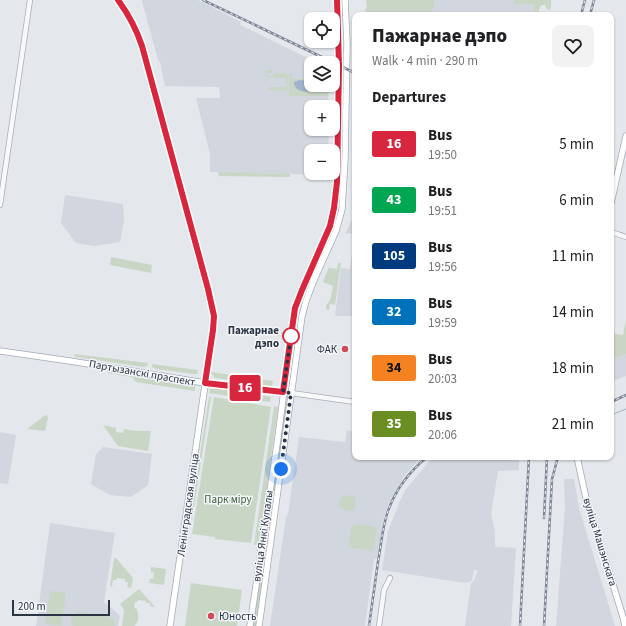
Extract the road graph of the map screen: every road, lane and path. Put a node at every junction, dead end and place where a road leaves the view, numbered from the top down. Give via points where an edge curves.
1 (30, 0) edge
2 (118, 0) edge
3 (337, 0) edge
4 (345, 0) edge
5 (626, 136) edge
6 (614, 190) edge
7 (0, 205) edge
8 (334, 208) junction
9 (342, 210) junction
10 (614, 233) edge
11 (626, 237) edge
12 (0, 351) edge
13 (205, 383) junction
14 (283, 392) junction
15 (291, 393) junction
16 (352, 402) edge
17 (578, 460) edge
18 (390, 578) dead end
19 (170, 626) edge
20 (250, 626) edge
21 (259, 626) edge
22 (379, 626) edge
23 (624, 626) edge

1 - 7 street
2 - 13 main road, Ленінградская вуліца via 137,31 142,46 208,289 214,316
3 - 8 main road, вуліца Янкі Купалы via 339,65 337,182
4 - 9 main road, вуліца Янкі Купалы via 347,43
5 - 6 main road
8 - 9 main road
8 - 14 main road, вуліца Янкі Купалы via 330,226 295,308
9 - 15 main road, вуліца Янкі Купалы via 336,231 306,301
10 - 11 street
12 - 13 main road, Партызанскі праспект
13 - 14 main road, Партызанскі праспект
13 - 19 main road, Ленінградская вуліца
14 - 15 main road, Партызанскі праспект
14 - 20 main road, вуліца Янкі Купалы
15 - 16 street, Партызанскі праспект
15 - 21 main road, вуліца Янкі Купалы
17 - 23 main road, вуліца Машэнскага via 586,498
18 - 22 street via 384,590

